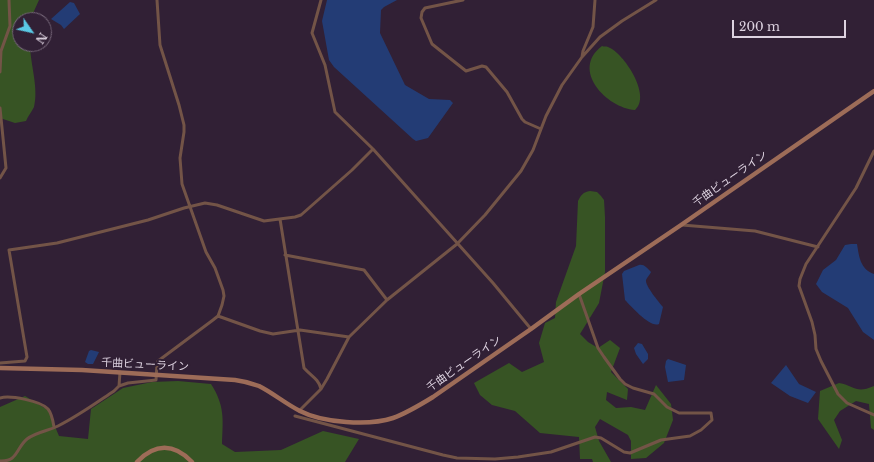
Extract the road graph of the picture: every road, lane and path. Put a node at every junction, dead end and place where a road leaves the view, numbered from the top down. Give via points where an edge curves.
1 (8, 0) edge
2 (157, 0) edge
3 (321, 0) edge
4 (463, 0) edge
5 (595, 0) edge
6 (656, 0) edge
7 (582, 58) junction
8 (0, 72) edge
9 (874, 91) edge
10 (0, 108) edge
11 (541, 128) junction
12 (373, 149) junction
13 (874, 151) edge
14 (0, 178) edge
15 (189, 207) junction
16 (280, 219) junction
17 (681, 225) junction
18 (457, 244) junction
19 (818, 247) junction
20 (286, 255) junction
21 (579, 294) junction
22 (387, 300) junction
23 (218, 316) junction
24 (531, 329) junction
25 (297, 330) junction
26 (349, 337) junction
27 (0, 363) edge
28 (0, 368) edge
29 (120, 372) junction
30 (156, 374) junction
31 (119, 386) junction
32 (321, 389) junction
33 (0, 398) edge
34 (299, 411) junction
35 (874, 415) edge
36 (295, 416) dead end
37 (54, 427) junction
38 (0, 461) edge
39 (137, 462) edge
40 (192, 462) edge

1 - 8 street via 10,26 1,51
2 - 15 street via 160,45 183,118 180,168
3 - 12 street via 312,33 325,65 335,112
4 - 11 street via 425,8 421,18 430,41 466,71 486,67 507,92 522,120
5 - 7 street via 593,27 582,51
6 - 7 street via 600,37
7 - 11 street via 562,85
9 - 17 street, 千曲ビューライン
10 - 14 street via 6,168
11 - 18 street via 534,150 522,171
12 - 16 street via 301,215
12 - 18 street
13 - 19 street via 856,188
15 - 16 street via 208,203 264,221
15 - 23 street via 222,286 224,296
15 - 27 street via 64,242 9,250 27,356 25,361
16 - 20 street
17 - 19 street via 755,232
17 - 21 street, 千曲ビューライン
18 - 22 street
18 - 24 street via 493,282
19 - 35 street via 801,275 799,286 812,322 816,349 838,394 847,403
20 - 22 street via 364,270
20 - 25 street
21 - 24 street, 千曲ビューライン
21 - 36 street via 598,348 625,384 654,394 667,407 679,413 711,412 712,420 690,436 661,440 630,453 595,437 551,452 495,459 443,455
22 - 26 street
23 - 25 street via 272,334
23 - 30 street via 158,361
24 - 34 street, 千曲ビューライン via 419,406 392,418 382,421 334,421
25 - 26 street
25 - 32 street via 304,368 315,377
26 - 32 street
28 - 29 street, 千曲ビューライン
29 - 30 street, 千曲ビューライン
29 - 31 street
30 - 31 street via 155,381
30 - 34 street, 千曲ビューライン via 246,382 262,388
31 - 37 street
32 - 34 street
33 - 37 street via 12,397 44,406 49,411
37 - 38 street via 27,439 13,459
39 - 40 street via 146,454 167,448 181,452

